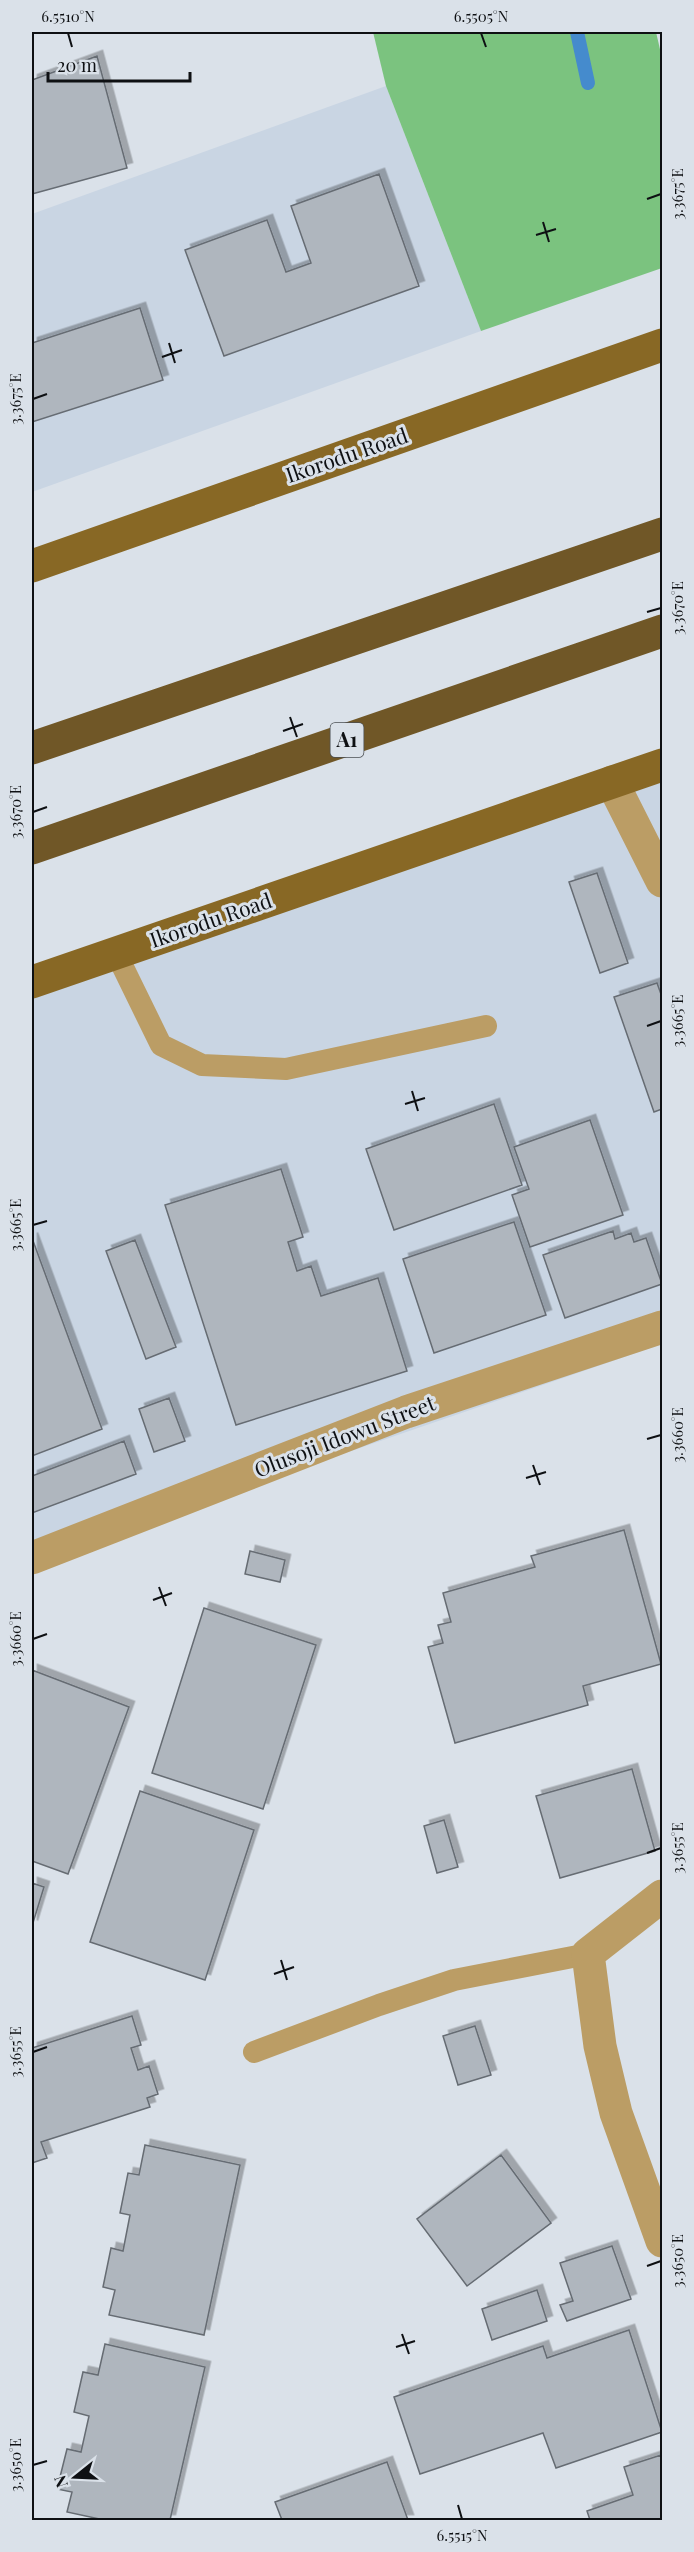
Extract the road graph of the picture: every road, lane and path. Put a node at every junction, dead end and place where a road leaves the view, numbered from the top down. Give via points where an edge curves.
1 (663, 345) edge
2 (663, 534) edge
3 (32, 566) edge
4 (663, 631) edge
5 (32, 748) edge
6 (663, 765) edge
7 (612, 782) junction
8 (32, 848) edge
9 (663, 881) edge
10 (116, 953) junction
11 (32, 982) edge
12 (486, 1026) dead end
13 (663, 1327) edge
14 (32, 1558) edge
15 (663, 1896) edge
16 (588, 1954) junction
17 (254, 2052) dead end
18 (663, 2241) edge

1 - 3 main road, Ikorodu Road
2 - 5 highway
4 - 8 highway, A1
6 - 7 main road, Ikorodu Road
7 - 9 street
7 - 10 main road, Ikorodu Road
10 - 11 main road, Ikorodu Road
10 - 12 lane via 161,1045 202,1065 286,1069
13 - 14 street, Olusoji Idowu Street via 406,1412
15 - 16 street
16 - 17 lane via 454,1980
16 - 18 street via 600,2046 616,2113

